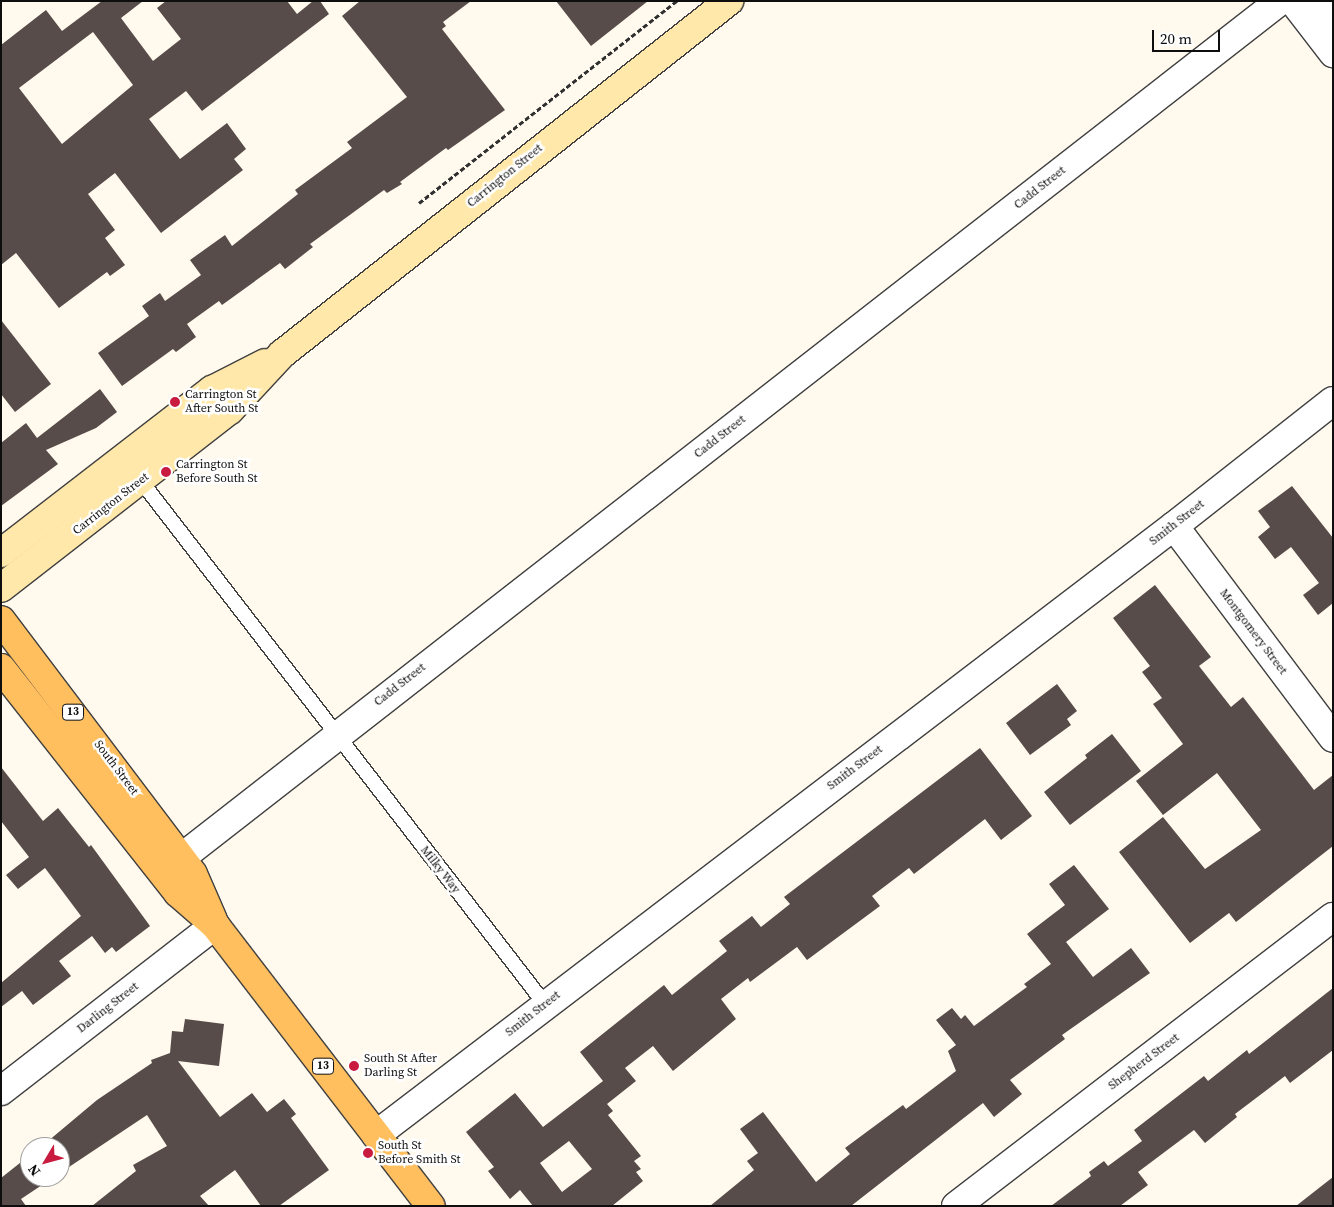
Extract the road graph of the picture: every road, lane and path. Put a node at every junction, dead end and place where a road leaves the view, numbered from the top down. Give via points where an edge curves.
1 (677, 1) edge
2 (730, 1) edge
3 (1280, 1) edge
4 (1293, 1) edge
5 (1319, 1) edge
6 (1333, 20) edge
7 (1333, 53) edge
8 (419, 203) dead end
9 (282, 354) junction
10 (1333, 401) edge
11 (141, 481) junction
12 (1174, 526) junction
13 (1, 553) edge
14 (1, 588) edge
15 (1, 620) edge
16 (1, 668) edge
17 (336, 735) junction
18 (1333, 738) edge
19 (171, 865) junction
20 (1333, 917) edge
21 (215, 926) junction
22 (545, 1004) junction
23 (1, 1091) edge
24 (376, 1135) junction
25 (431, 1206) edge
26 (956, 1206) edge

1 - 8 path
2 - 9 main road, Carrington Street
3 - 17 street, Cadd Street
4 - 7 street
5 - 6 street
9 - 11 main road, Carrington Street via 230,410
9 - 13 main road, Carrington Street via 212,390
10 - 12 street, Smith Street
11 - 14 main road, Carrington Street
11 - 17 lane, Milky Way
12 - 18 street, Montgomery Street
12 - 22 street, Smith Street
15 - 19 main road, South Street / 13
16 - 19 main road, South Street / 13
17 - 19 street, Cadd Street
17 - 22 lane, Milky Way
19 - 21 main road, South Street / 13 via 178,893
20 - 26 street, Shepherd Street
21 - 23 street, Darling Street
21 - 24 main road, South Street / 13
22 - 24 street, Smith Street
24 - 25 main road, South Street / 13

